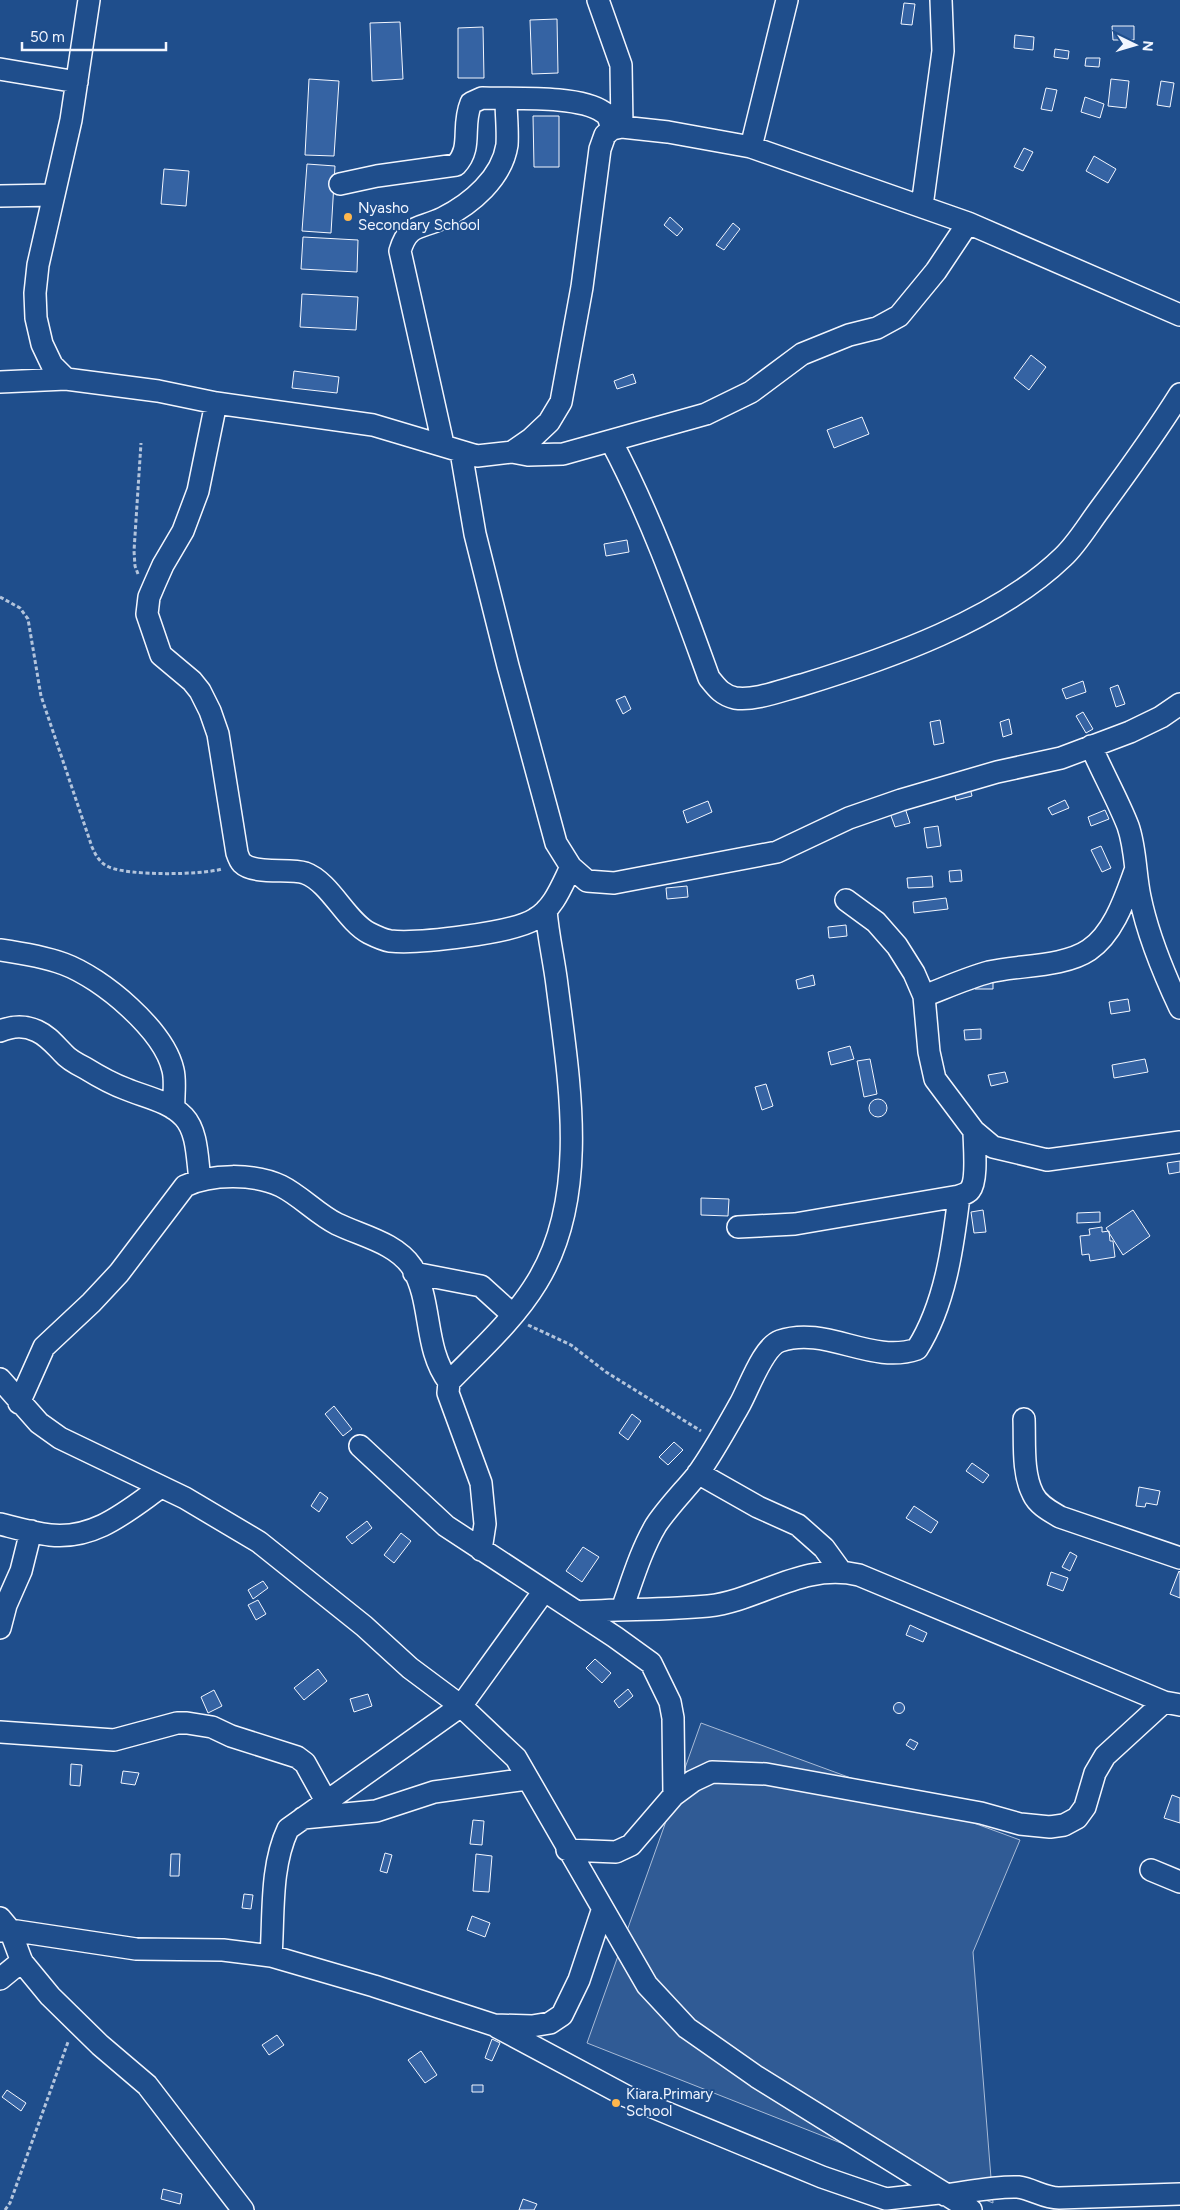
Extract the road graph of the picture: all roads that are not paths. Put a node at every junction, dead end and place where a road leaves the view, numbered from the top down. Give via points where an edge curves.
1 (89, 0) edge
2 (598, 0) edge
3 (787, 0) edge
4 (941, 0) edge
5 (0, 69) edge
6 (77, 82) junction
7 (506, 99) junction
8 (617, 128) junction
9 (751, 147) junction
10 (340, 184) dead end
11 (54, 195) junction
12 (0, 196) edge
13 (922, 206) junction
14 (968, 224) junction
15 (1180, 315) edge
16 (66, 379) junction
17 (0, 382) edge
18 (1180, 394) edge
19 (216, 403) junction
20 (611, 441) junction
21 (452, 448) junction
22 (512, 452) junction
23 (1180, 704) edge
24 (1091, 746) junction
25 (1136, 866) junction
26 (571, 867) junction
27 (846, 900) dead end
28 (546, 910) junction
29 (0, 950) edge
30 (924, 996) junction
31 (1180, 1008) edge
32 (0, 1030) edge
33 (174, 1109) junction
34 (974, 1131) junction
35 (1180, 1142) edge
36 (200, 1179) junction
37 (959, 1196) junction
38 (738, 1227) dead end
39 (414, 1273) junction
40 (513, 1315) junction
41 (0, 1379) edge
42 (449, 1382) junction
43 (20, 1403) junction
44 (1024, 1420) dead end
45 (360, 1446) dead end
46 (698, 1472) junction
47 (161, 1487) junction
48 (0, 1524) edge
49 (31, 1531) junction
50 (481, 1550) junction
51 (1180, 1558) edge
52 (840, 1570) junction
53 (544, 1591) junction
54 (622, 1609) junction
55 (578, 1612) junction
56 (0, 1628) edge
57 (1172, 1703) edge
58 (461, 1706) junction
59 (0, 1732) edge
60 (527, 1779) junction
61 (674, 1795) junction
62 (326, 1801) junction
63 (303, 1818) junction
64 (567, 1850) junction
65 (1151, 1870) dead end
66 (1180, 1882) edge
67 (602, 1912) junction
68 (4, 1927) edge
69 (271, 1956) junction
70 (22, 1961) junction
71 (0, 1979) edge
72 (494, 2026) junction
73 (942, 2194) junction
74 (1180, 2194) edge
75 (898, 2204) edge
76 (244, 2210) edge
77 (971, 2210) edge

1 - 6 street
2 - 8 street via 621,65
3 - 9 street
4 - 13 street via 943,51
5 - 6 street
6 - 11 street
7 - 8 street via 584,104 603,112
7 - 10 street via 482,98 471,103 466,114 466,151 456,165
7 - 21 street via 506,146 494,179 443,218 409,231 400,250
8 - 9 street
8 - 22 street via 605,135 600,149 582,287 561,402 549,422 531,440
9 - 13 street
11 - 12 street
11 - 16 street via 38,265 36,318 42,344 52,365
13 - 14 street
14 - 15 street
14 - 20 street via 936,272 899,316 877,328 849,335 802,354 751,392 706,414
16 - 17 street
16 - 19 street via 158,391
18 - 20 street via 1158,430 1064,556 1035,581 946,632 824,678 752,698 736,698 721,693 710,678 644,509
19 - 21 street via 372,425
19 - 28 street via 198,491 183,531 163,564 147,614 161,654 192,681 210,711 218,734 237,853 242,863 251,868 306,874 367,932 388,941 512,928 536,919
20 - 22 street via 562,454 528,456
21 - 22 street via 477,456
21 - 26 street via 556,843
23 - 24 street via 1130,732
24 - 25 street via 1128,826
24 - 26 street via 1061,758 900,800 849,818 778,852 614,883 587,881
25 - 30 street via 1114,919 1090,949 1072,959 987,973
25 - 31 street via 1139,896 1148,928
26 - 28 street via 556,898
27 - 30 street via 876,922 897,946
28 - 40 street via 568,1068 572,1153 557,1238 538,1281
29 - 33 street via 64,964 88,977 136,1013 165,1048 173,1071
30 - 34 street via 935,1079
32 - 33 street via 12,1026 38,1031 52,1040 64,1055 85,1068
33 - 36 street via 185,1117 193,1132
34 - 35 street via 993,1147 1047,1160
34 - 37 street via 972,1184 969,1191
36 - 39 street via 229,1176 265,1180 281,1186 336,1223 398,1252
36 - 43 street via 185,1186 119,1272 44,1347
37 - 38 street via 795,1224
37 - 46 street via 951,1254 941,1292 932,1320 917,1349 894,1354 831,1340 798,1337 778,1341 768,1349 740,1404
39 - 40 street via 481,1286
39 - 42 street via 434,1355
40 - 42 street
41 - 43 street
42 - 50 street via 448,1393 481,1483 485,1524
43 - 47 street via 39,1423 60,1438
44 - 51 street via 1027,1471 1033,1494 1043,1506 1060,1517
45 - 50 street via 446,1526
46 - 52 street via 758,1507 798,1525 824,1548
46 - 54 street via 656,1525
47 - 49 street via 112,1522 91,1531 64,1536
47 - 58 street via 259,1542 410,1668
48 - 49 street
49 - 56 street via 21,1571
50 - 53 street
52 - 54 street via 811,1574 709,1606
52 - 57 street via 860,1574
53 - 55 street
53 - 58 street
54 - 55 street
55 - 61 street via 630,1647 654,1668 670,1702 673,1718
57 - 61 street via 1105,1756 1095,1773 1085,1807 1077,1818 1064,1825 1020,1824 981,1813 757,1773 712,1772
58 - 60 street via 516,1758
58 - 62 street
59 - 62 street via 114,1740 177,1723 198,1724 297,1757 305,1763
60 - 63 street via 434,1792 376,1811
60 - 64 street
61 - 64 street via 630,1845 616,1852
62 - 63 street
63 - 69 street via 288,1829 281,1844
64 - 67 street
65 - 66 street
67 - 72 street via 579,1980 562,2015 550,2023 532,2026
67 - 73 street via 647,1985 687,2028 757,2078
68 - 69 street via 136,1949 223,1950
68 - 70 street
69 - 72 street
70 - 71 street
70 - 76 street via 76,2022 147,2085
72 - 75 street via 626,2096 822,2177
73 - 74 street via 1013,2187 1052,2198
73 - 75 street
73 - 77 street

